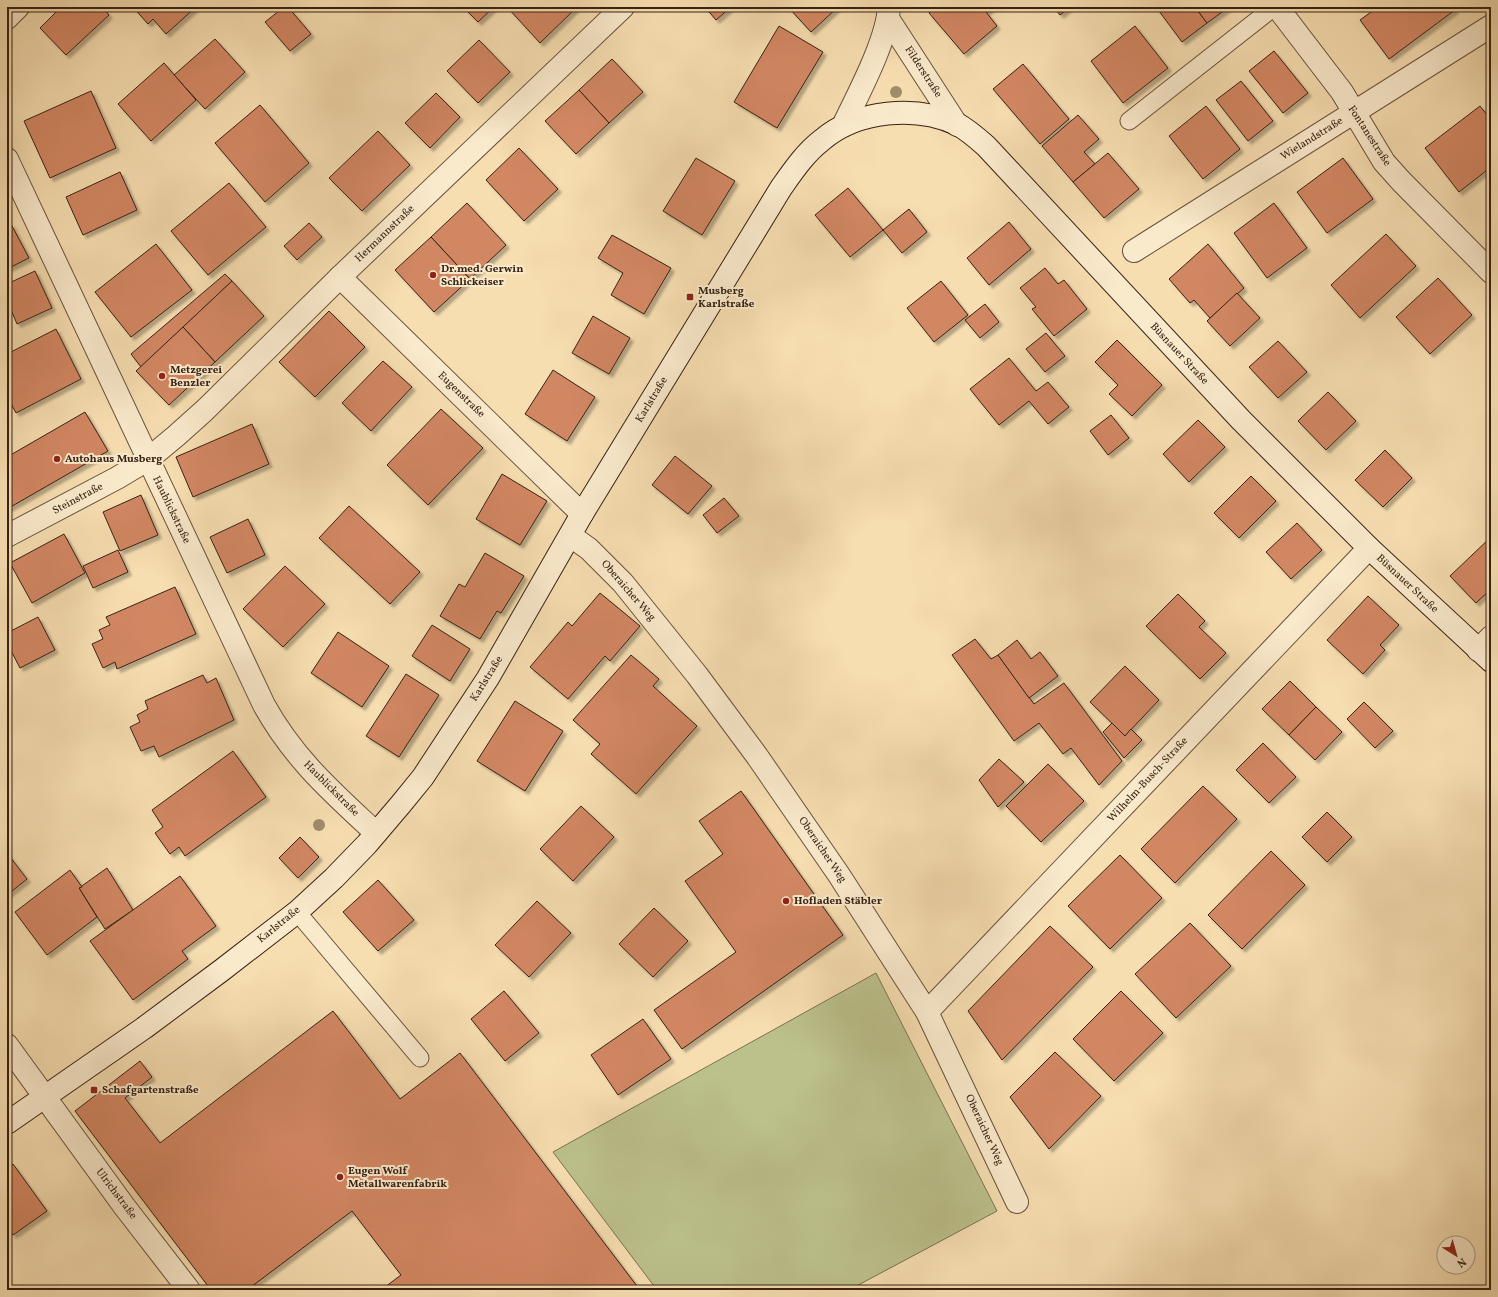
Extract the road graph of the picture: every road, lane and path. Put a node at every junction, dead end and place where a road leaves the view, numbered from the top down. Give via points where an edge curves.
1 (18, 7) edge
2 (623, 7) edge
3 (1275, 7) edge
4 (889, 14) edge
5 (7, 18) edge
6 (1491, 26) edge
7 (1354, 112) junction
8 (1129, 121) dead end
9 (957, 125) junction
10 (843, 126) junction
11 (7, 159) edge
12 (1134, 251) dead end
13 (1491, 272) edge
14 (340, 277) junction
15 (147, 460) junction
16 (582, 514) junction
17 (7, 536) edge
18 (571, 536) junction
19 (1369, 548) junction
20 (1487, 649) edge
21 (376, 833) junction
22 (297, 912) junction
23 (927, 1012) junction
24 (7, 1045) edge
25 (420, 1058) dead end
26 (44, 1097) junction
27 (7, 1123) edge
28 (1017, 1202) dead end
29 (189, 1290) edge

1 - 5 street
2 - 14 street, Hermannstraße
3 - 7 street, Fontanestraße via 1330,75
3 - 8 lane
4 - 9 street, Filderstraße
4 - 10 street, Filderstraße via 872,63
6 - 7 street, Wielandstraße
7 - 12 street, Wielandstraße
7 - 13 street, Fontanestraße via 1375,148 1401,181
9 - 10 street, Büsnauer Straße via 917,113 890,113
9 - 19 street, Büsnauer Straße via 982,142 1007,166 1178,354
10 - 16 street, Karlstraße via 822,139 802,159 781,188
11 - 15 street, Haublickstraße
14 - 15 street, Hermannstraße via 205,410
14 - 16 street, Eugenstraße
15 - 17 street, Steinstraße
15 - 21 street, Haublickstraße via 276,728 314,775
16 - 18 street, Karlstraße
18 - 21 street, Karlstraße via 456,729 423,777
18 - 23 street, Oberaicher Weg via 589,549 623,583 706,686 834,868
19 - 20 street, Büsnauer Straße
19 - 23 street, Wilhelm-Busch-Straße
21 - 22 street, Karlstraße via 334,878
22 - 25 lane
22 - 26 street, Karlstraße via 150,1024
23 - 28 street, Oberaicher Weg
24 - 26 street
26 - 27 street, Karlstraße
26 - 29 street, Ulrichstraße

